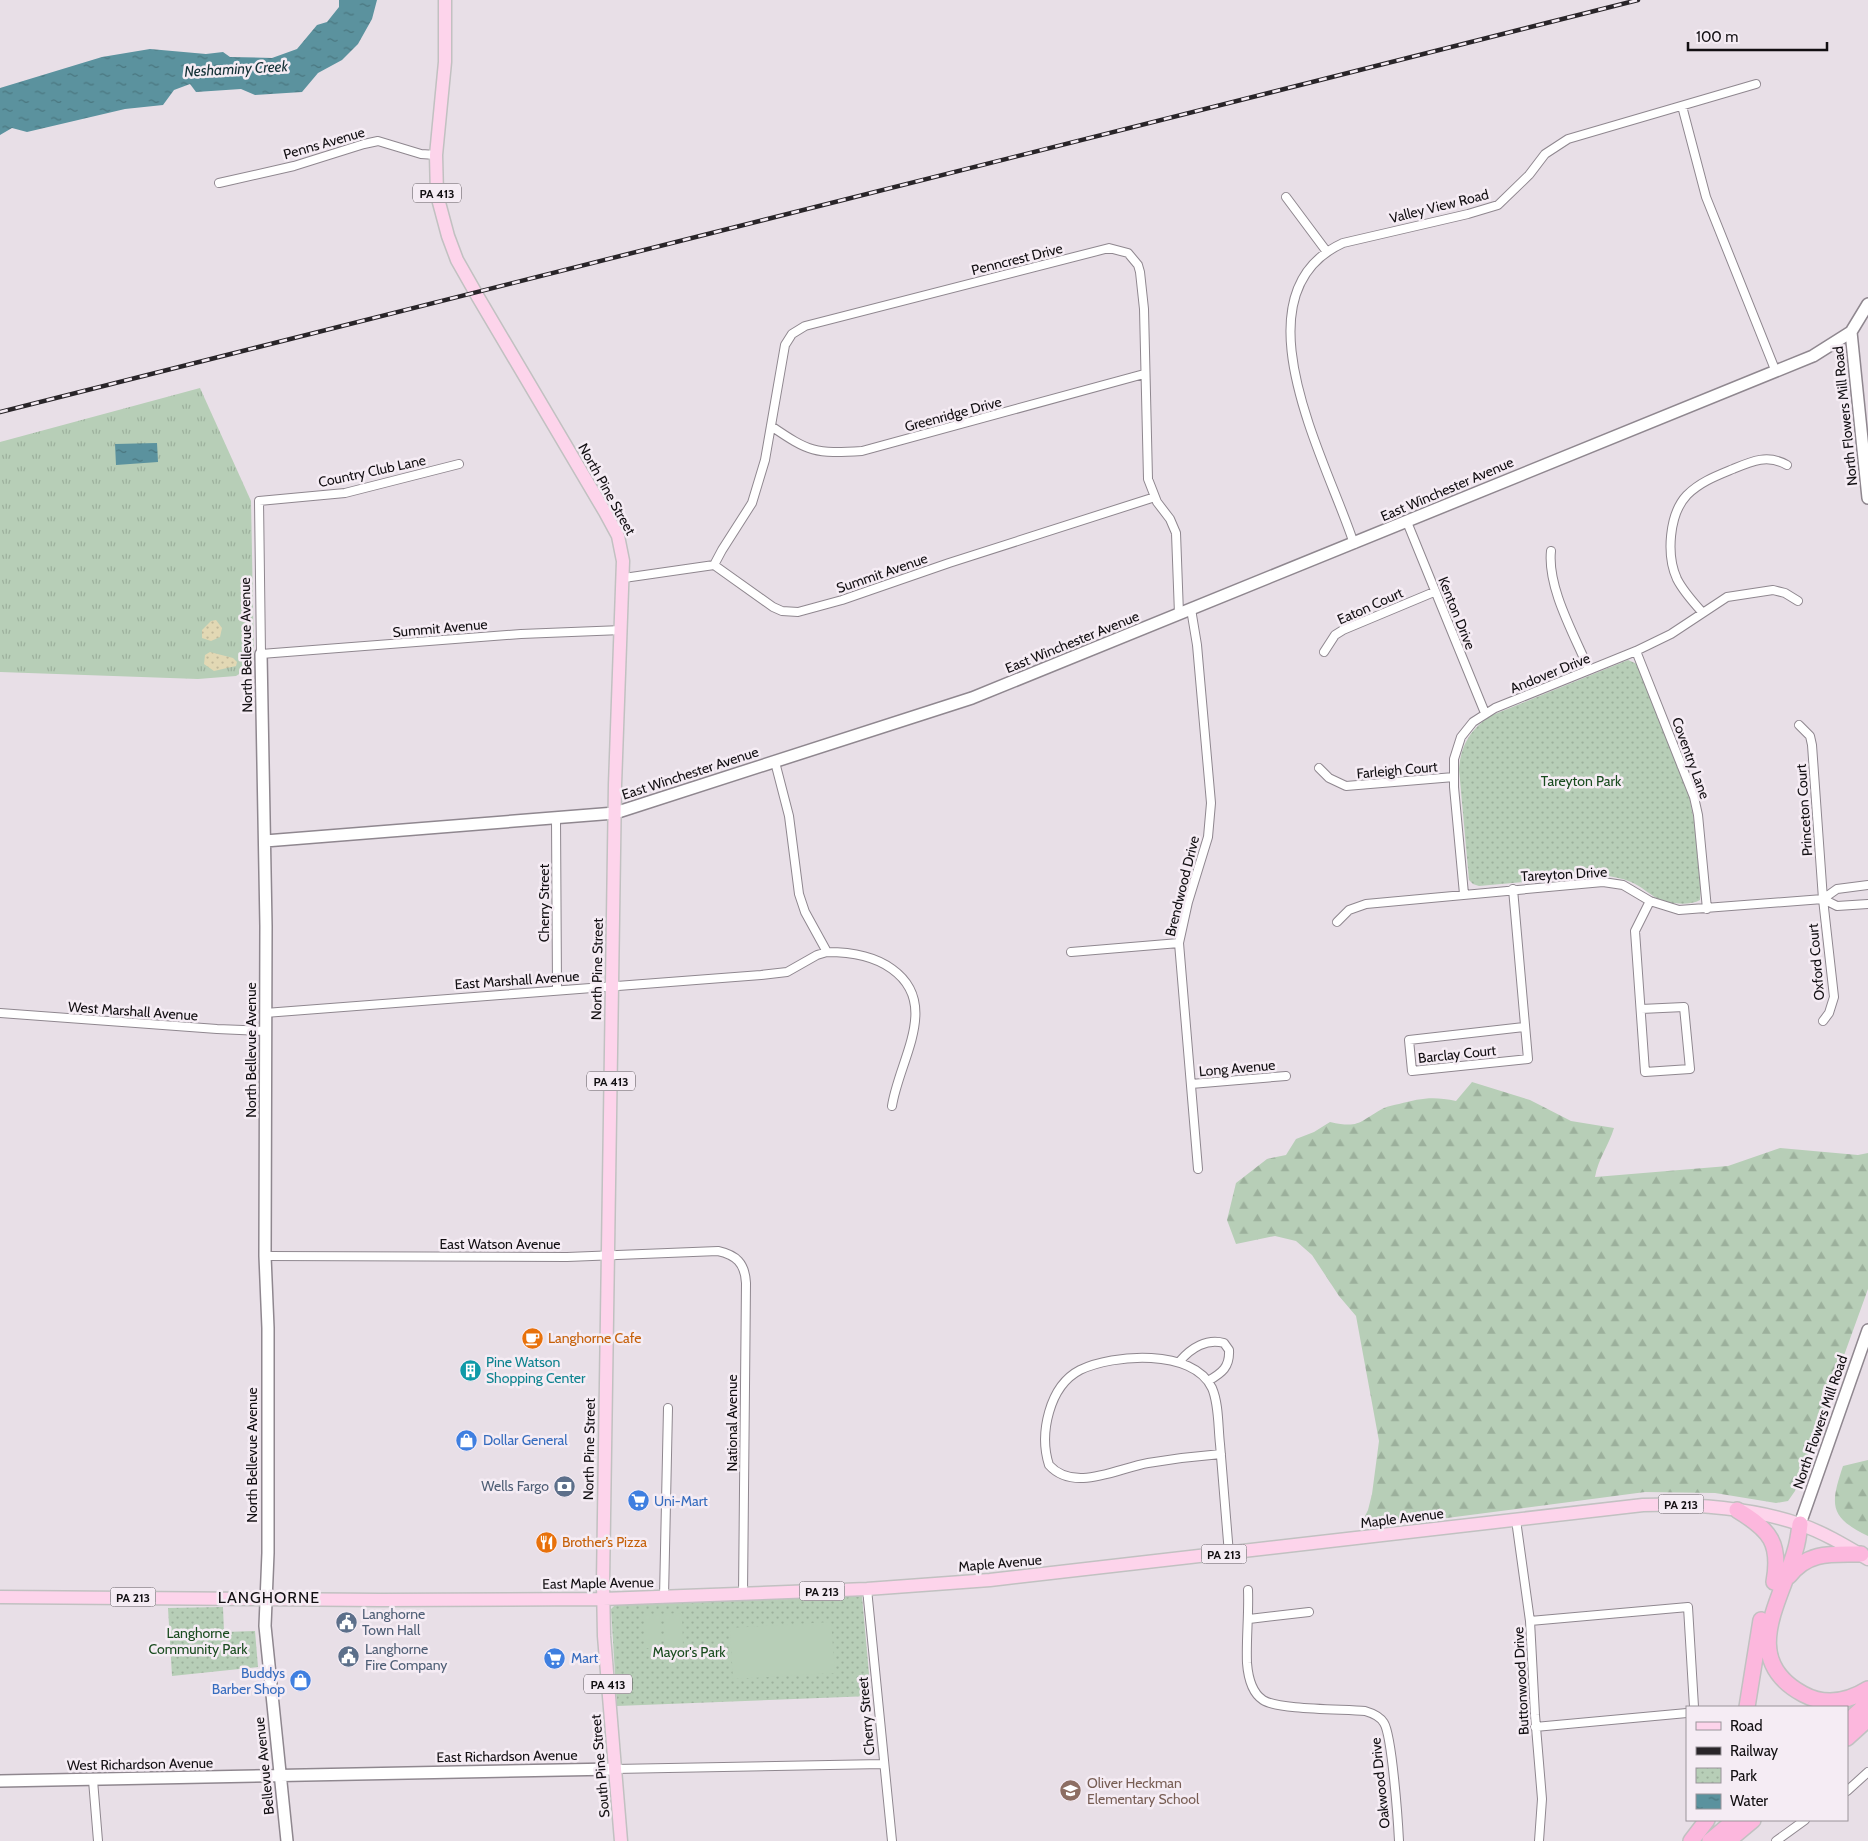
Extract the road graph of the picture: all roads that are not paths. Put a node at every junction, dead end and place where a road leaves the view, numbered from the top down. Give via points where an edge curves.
1 (445, 0) edge
2 (1756, 84) dead end
3 (1682, 106) junction
4 (436, 155) junction
5 (219, 183) dead end
6 (1286, 197) dead end
7 (1327, 252) junction
8 (1868, 304) edge
9 (1850, 332) junction
10 (1776, 372) junction
11 (1144, 374) junction
12 (771, 426) junction
13 (460, 464) dead end
14 (1787, 465) dead end
15 (1154, 497) junction
16 (1868, 498) edge
17 (259, 500) joint
18 (1407, 522) junction
19 (1354, 544) junction
20 (1551, 551) dead end
21 (714, 566) junction
22 (624, 578) junction
23 (1434, 592) junction
24 (1798, 601) dead end
25 (1191, 609) junction
26 (1702, 612) junction
27 (1180, 614) junction
28 (622, 630) junction
29 (1324, 652) dead end
30 (1636, 652) junction
31 (261, 654) junction
32 (1589, 670) junction
33 (1485, 713) junction
34 (1799, 725) dead end
35 (775, 762) junction
36 (1319, 768) dead end
37 (1454, 778) junction
38 (614, 813) junction
39 (556, 818) junction
40 (265, 841) junction
41 (1868, 885) edge
42 (1513, 889) junction
43 (1464, 894) junction
44 (1823, 899) junction
45 (1650, 902) junction
46 (1868, 904) edge
47 (1707, 909) junction
48 (1337, 922) dead end
49 (1180, 943) junction
50 (827, 952) junction
51 (1071, 952) dead end
52 (612, 986) junction
53 (557, 989) junction
54 (1641, 1009) junction
55 (0, 1013) edge
56 (265, 1013) junction
57 (1823, 1020) dead end
58 (1524, 1027) junction
59 (265, 1031) junction
60 (1286, 1076) dead end
61 (1191, 1084) junction
62 (892, 1106) dead end
63 (1198, 1170) dead end
64 (265, 1256) junction
65 (608, 1256) junction
66 (734, 1256) joint
67 (1868, 1330) edge
68 (1180, 1361) junction
69 (1208, 1381) junction
70 (668, 1408) dead end
71 (1220, 1454) junction
72 (1737, 1510) junction
73 (1516, 1520) junction
74 (1800, 1524) junction
75 (1229, 1554) junction
76 (1864, 1556) edge
77 (930, 1584) joint
78 (1778, 1584) junction
79 (867, 1589) junction
80 (1248, 1590) dead end
81 (743, 1594) junction
82 (0, 1596) edge
83 (664, 1597) junction
84 (265, 1599) junction
85 (603, 1599) junction
86 (1309, 1612) dead end
87 (1249, 1619) junction
88 (1530, 1620) junction
89 (1868, 1689) edge
90 (1868, 1703) edge
91 (1694, 1706) edge
92 (1746, 1706) edge
93 (1686, 1713) edge
94 (1868, 1719) edge
95 (1848, 1721) edge
96 (1535, 1727) junction
97 (1848, 1737) edge
98 (883, 1764) junction
99 (614, 1769) junction
100 (1868, 1772) edge
101 (281, 1777) junction
102 (93, 1780) junction
103 (0, 1781) edge
104 (1848, 1790) edge
105 (1706, 1821) edge
106 (1734, 1821) edge
107 (1752, 1821) edge
108 (1804, 1821) edge
109 (98, 1841) edge
110 (288, 1841) edge
111 (621, 1841) edge
112 (892, 1841) edge
113 (1399, 1841) edge
114 (1539, 1841) edge
115 (1691, 1841) edge
116 (1710, 1841) edge
117 (1728, 1841) edge
118 (1776, 1841) edge

1 - 4 main road, PA 413 via 445,62
2 - 3 street, Valley View Road
3 - 7 street, Valley View Road via 1555,145 1506,198 1490,208 1343,243
3 - 10 street via 1706,197
4 - 5 street, Penns Avenue via 378,142
4 - 22 main road, North Pine Street / PA 413 via 437,195 457,260 618,536
6 - 7 street
7 - 19 street, Valley View Road via 1314,262 1300,282 1292,303 1291,330 1300,396
8 - 9 street
9 - 10 street, East Winchester Avenue via 1830,347
9 - 16 street, North Flowers Mill Road
10 - 18 street, East Winchester Avenue
11 - 12 street, Greenridge Drive via 862,451 816,452
11 - 12 street, Penncrest Drive via 1144,309 1140,272 1128,253 1109,248 798,329 788,339 782,354
11 - 15 street, Penncrest Drive via 1146,460
12 - 21 street, Penncrest Drive via 752,503
13 - 17 street, Country Club Lane via 345,493
14 - 26 street via 1775,459 1757,460 1708,479 1684,498 1672,527 1673,568 1681,586
15 - 21 street, Summit Avenue via 798,612 773,607
15 - 27 street, Penncrest Drive via 1176,533
17 - 31 street, North Bellevue Avenue
18 - 19 street, East Winchester Avenue
18 - 23 street, Kenton Drive
19 - 25 street, East Winchester Avenue
20 - 32 street via 1554,586
21 - 22 street
22 - 28 main road, North Pine Street / PA 413
23 - 29 street, Eaton Court via 1343,630 1335,635
23 - 33 street, Kenton Drive
24 - 26 street, Andover Drive via 1786,593 1764,590 1727,597
25 - 27 street, East Winchester Avenue
25 - 49 street, Brendwood Drive via 1211,803 1208,837 1188,902
26 - 30 street, Andover Drive via 1671,634
27 - 35 street, East Winchester Avenue via 972,698
28 - 31 street, Summit Avenue via 521,634
28 - 38 main road, North Pine Street / PA 413
30 - 32 street, Andover Drive
30 - 47 street, Coventry Lane via 1694,797
31 - 40 street, North Bellevue Avenue
32 - 33 street, Andover Drive
33 - 37 street, Andover Drive via 1461,737 1456,751
34 - 44 street, Princeton Court via 1810,736 1812,745
35 - 38 street, East Winchester Avenue
35 - 50 street via 790,816 799,894 804,912
36 - 37 street, Farleigh Court via 1329,778 1346,786
37 - 43 street, Andover Drive
38 - 39 street, East Winchester Avenue
38 - 52 main road, North Pine Street / PA 413
39 - 40 street, East Winchester Avenue
39 - 53 street, Cherry Street
40 - 56 street, North Bellevue Avenue
41 - 44 street, Tareyton Drive via 1837,889
42 - 43 street, Tareyton Drive
42 - 45 street, Tareyton Drive via 1615,883 1630,888
42 - 58 street, Barclay Court
43 - 48 street, Tareyton Drive via 1366,904 1349,910
44 - 46 street, Tareyton Drive via 1837,906
44 - 47 street, Tareyton Drive
44 - 57 street, Oxford Court via 1834,997
45 - 47 street, Tareyton Drive via 1679,910
45 - 54 street via 1635,931
49 - 51 street
49 - 61 street, Brendwood Drive
50 - 52 street, East Marshall Avenue via 787,972
50 - 62 street via 872,958 898,973 913,992 916,1016
52 - 53 street, East Marshall Avenue
52 - 65 main road, North Pine Street / PA 413
53 - 56 street, East Marshall Avenue
54 - 54 street via 1645,1072 1690,1069 1684,1007
55 - 59 street, West Marshall Avenue
56 - 59 street, North Bellevue Avenue
58 - 58 street, Barclay Court via 1528,1060 1412,1071 1409,1040
59 - 64 street, North Bellevue Avenue
60 - 61 street, Long Avenue
61 - 63 street, Brendwood Drive
64 - 65 street, East Watson Avenue
64 - 84 street, North Bellevue Avenue via 268,1545
65 - 66 street, East Watson Avenue via 718,1251
65 - 85 main road, North Pine Street / PA 413
66 - 81 street, National Avenue via 744,1270 746,1282
67 - 74 street, North Flowers Mill Road
68 - 69 street
68 - 69 street via 1198,1346 1215,1340 1224,1342 1229,1350 1226,1366 1223,1372
68 - 71 street via 1150,1358 1113,1361 1080,1370 1071,1377 1055,1396 1048,1417 1046,1447 1049,1465 1063,1475 1097,1476 1146,1463
69 - 71 street via 1214,1395
70 - 83 street
71 - 75 street
72 - 73 main road, Maple Avenue / PA 213 via 1692,1504 1643,1506
72 - 74 main road, Maple Avenue / PA 213
72 - 78 highway via 1755,1521 1771,1538 1777,1557
73 - 75 main road, Maple Avenue / PA 213
73 - 88 street, Buttonwood Drive
74 - 76 main road, Maple Avenue / PA 213
74 - 78 highway via 1788,1548
75 - 77 main road, Maple Avenue / PA 213
76 - 78 highway via 1821,1555 1808,1558
77 - 79 main road, East Maple Avenue / PA 213
78 - 89 highway via 1768,1642 1773,1663 1783,1677 1804,1695 1827,1702 1851,1698
78 - 92 highway via 1757,1639
79 - 81 main road, East Maple Avenue / PA 213
79 - 98 street, Cherry Street
80 - 87 street, Oakwood Drive
81 - 83 main road, East Maple Avenue / PA 213
82 - 84 main road, PA 213
83 - 85 main road, East Maple Avenue / PA 213
84 - 85 main road, East Maple Avenue / PA 213
84 - 101 street, Bellevue Avenue
85 - 99 main road, South Pine Street / PA 413
86 - 87 street
87 - 113 street, Oakwood Drive via 1247,1654 1250,1682 1261,1699 1297,1706 1365,1711 1384,1722 1389,1738
88 - 91 street via 1688,1607
88 - 96 street, Buttonwood Drive
90 - 95 highway
93 - 96 street
94 - 97 highway
96 - 114 street, Buttonwood Drive via 1542,1806
98 - 99 street, East Richardson Avenue
98 - 112 street, Cherry Street
99 - 101 street, East Richardson Avenue
99 - 111 main road, South Pine Street / PA 413
100 - 104 street
101 - 102 street, West Richardson Avenue
101 - 110 street, Bellevue Avenue
102 - 103 street, West Richardson Avenue
102 - 109 street
105 - 115 highway
106 - 116 highway
107 - 117 highway
108 - 118 street

